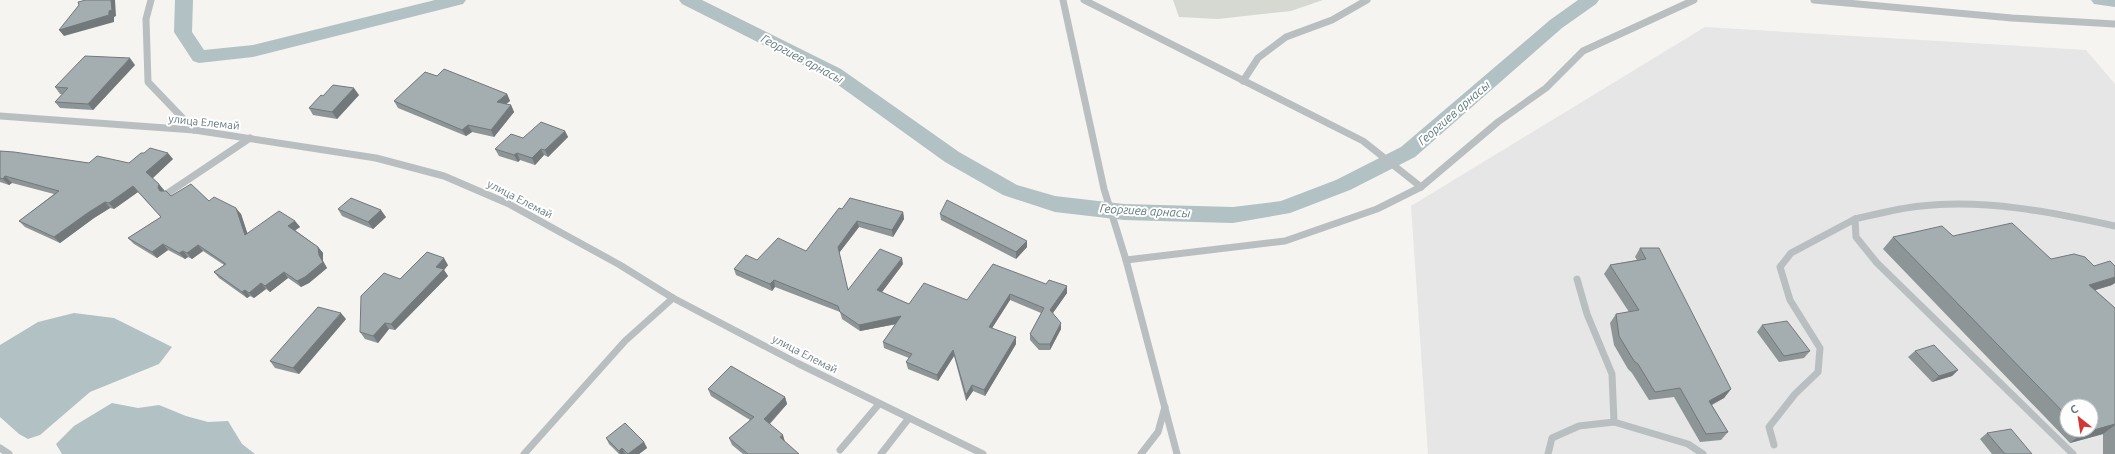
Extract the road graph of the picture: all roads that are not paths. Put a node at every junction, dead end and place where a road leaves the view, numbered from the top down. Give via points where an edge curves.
1 (151, 0) edge
2 (1063, 0) edge
3 (1084, 0) edge
4 (1367, 0) edge
5 (1694, 0) edge
6 (1814, 0) edge
7 (2115, 24) edge
8 (1243, 81) junction
9 (0, 116) edge
10 (194, 130) junction
11 (250, 138) junction
12 (1421, 187) junction
13 (168, 193) edge
14 (1855, 219) junction
15 (2115, 226) edge
16 (1126, 260) junction
17 (1577, 279) dead end
18 (673, 298) junction
19 (879, 404) junction
20 (1165, 407) junction
21 (909, 418) junction
22 (1614, 422) junction
23 (1774, 445) dead end
24 (0, 448) edge
25 (840, 450) dead end
26 (9, 454) edge
27 (524, 454) edge
28 (881, 454) edge
29 (983, 454) edge
30 (1141, 454) edge
31 (1177, 454) edge
32 (1548, 454) edge
33 (1703, 454) edge
34 (2073, 454) edge

1 - 10 street via 146,19 148,82
2 - 16 street via 1104,189
3 - 8 street
4 - 8 street via 1332,20 1286,37 1258,58
5 - 12 street via 1583,51 1546,88 1498,122
6 - 7 street via 2012,18
8 - 12 street via 1363,140
9 - 10 street, улица Елемай
10 - 11 street, улица Елемай
11 - 13 street
11 - 18 street, улица Елемай via 376,158 444,176 509,204 620,265
12 - 16 street via 1377,209 1285,241
14 - 15 street via 1884,210 1916,205 1965,203 2016,206
14 - 23 street via 1791,253 1780,267 1783,286 1802,322 1820,348 1818,372 1795,394 1769,427
14 - 34 street via 1856,237 1877,263
16 - 20 street
17 - 22 street via 1587,314 1612,374
18 - 19 street, улица Елемай
18 - 27 street via 625,341
19 - 21 street, улица Елемай
19 - 25 street
20 - 30 street via 1158,432
20 - 31 street
21 - 28 street
21 - 29 street, улица Елемай
22 - 32 street via 1578,426 1552,438
22 - 33 street via 1688,444
24 - 26 street

